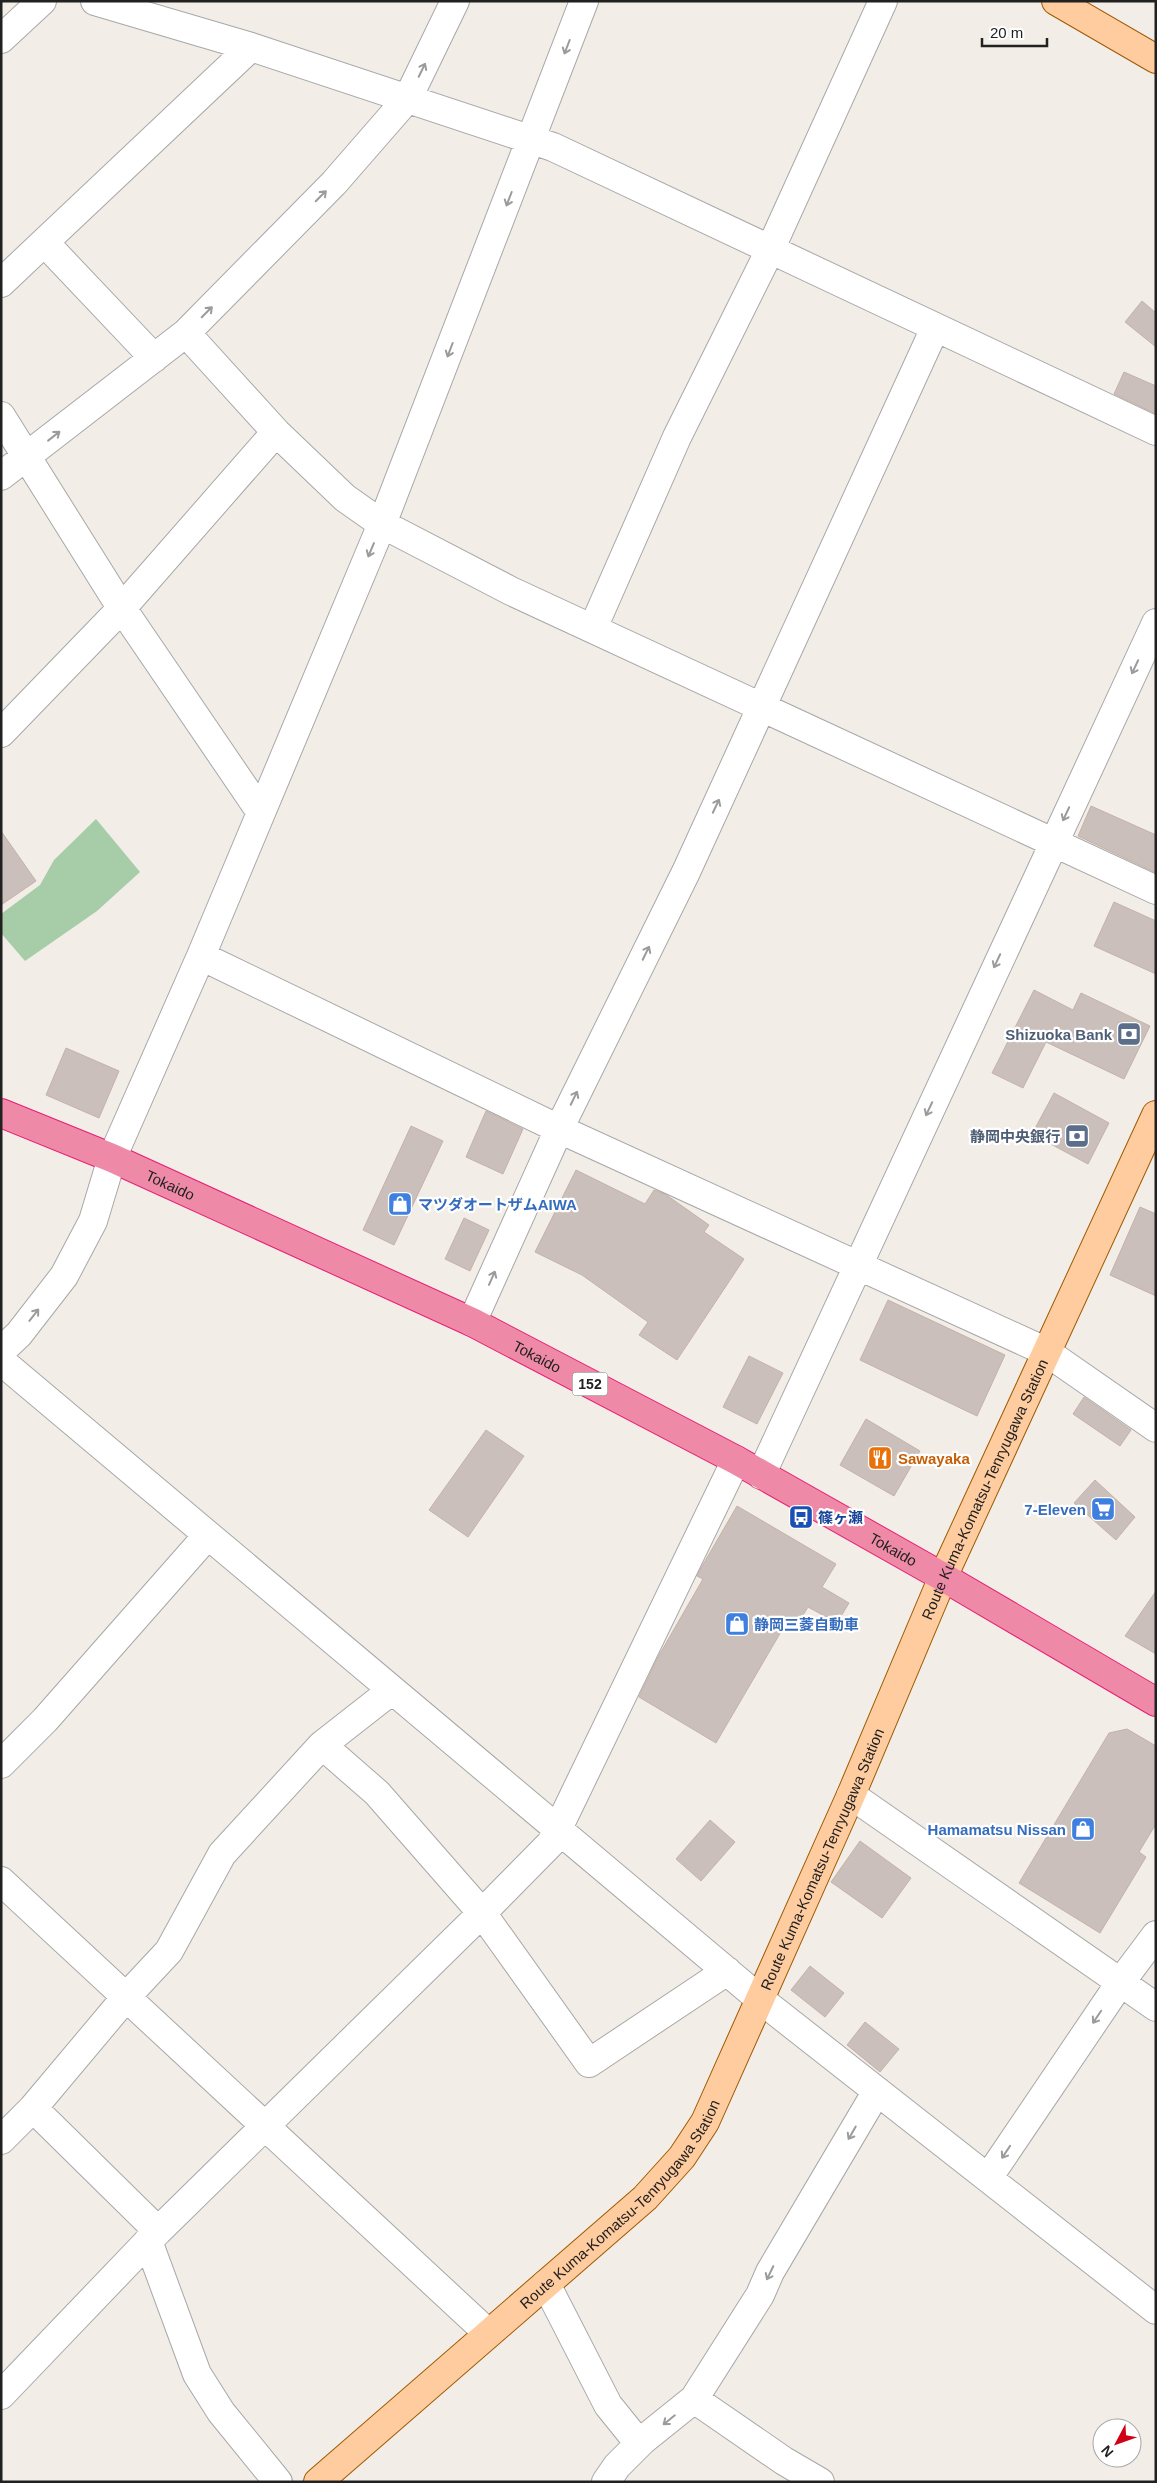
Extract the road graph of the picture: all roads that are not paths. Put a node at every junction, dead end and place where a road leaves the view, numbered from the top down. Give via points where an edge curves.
1 (42, 1) edge
2 (95, 1) edge
3 (455, 1) edge
4 (584, 1) edge
5 (883, 1) edge
6 (1056, 1) edge
7 (1, 39) edge
8 (250, 47) junction
9 (1156, 59) edge
10 (408, 98) junction
11 (532, 140) junction
12 (45, 243) junction
13 (770, 250) junction
14 (1, 284) edge
15 (935, 328) junction
16 (186, 333) junction
17 (154, 358) junction
18 (1, 416) edge
19 (1156, 431) edge
20 (276, 432) junction
21 (26, 457) junction
22 (1, 476) edge
23 (382, 524) junction
24 (122, 608) junction
25 (1156, 623) edge
26 (593, 628) junction
27 (762, 707) junction
28 (1, 733) edge
29 (260, 811) junction
30 (1052, 842) junction
31 (1156, 890) edge
32 (201, 956) junction
33 (1, 1113) edge
34 (1156, 1115) edge
35 (559, 1129) junction
36 (112, 1158) junction
37 (856, 1266) junction
38 (472, 1322) junction
39 (1, 1351) edge
40 (1045, 1351) junction
41 (1, 1362) edge
42 (1156, 1428) edge
43 (736, 1460) junction
44 (761, 1475) junction
45 (207, 1536) junction
46 (944, 1577) junction
47 (390, 1691) junction
48 (1156, 1702) edge
49 (322, 1745) junction
50 (1, 1764) edge
51 (851, 1795) junction
52 (559, 1828) junction
53 (1, 1881) edge
54 (482, 1913) junction
55 (1156, 1934) edge
56 (726, 1971) junction
57 (1120, 1983) junction
58 (127, 1996) junction
59 (761, 2000) junction
60 (1156, 2007) edge
61 (877, 2091) junction
62 (33, 2108) junction
63 (265, 2124) junction
64 (1, 2140) edge
65 (988, 2178) junction
66 (153, 2236) junction
67 (546, 2284) junction
68 (1156, 2310) edge
69 (488, 2333) junction
70 (1, 2395) edge
71 (694, 2399) junction
72 (644, 2440) junction
73 (278, 2482) edge
74 (318, 2482) edge
75 (606, 2482) edge
76 (820, 2482) edge

1 - 7 street
2 - 8 street
10 -> 3 street
4 -> 11 street
5 - 13 street
6 - 9 main road
8 - 10 street
8 - 12 street
10 - 11 street
16 -> 10 street via 334,183
11 - 13 street
11 -> 23 street
12 - 14 street
12 - 17 street
13 - 15 street
13 - 26 street via 677,437
15 - 19 street
15 - 27 street
16 - 17 street
16 - 20 street
21 -> 17 street
18 - 21 street
20 - 23 street via 345,498
20 - 24 street
21 - 22 street
21 - 24 street
23 - 26 street
23 -> 29 street
24 - 28 street
24 - 29 street
25 -> 30 street
26 - 27 street
27 - 30 street
35 -> 27 street via 686,872
29 - 32 street
30 - 31 street
30 -> 37 street
32 - 35 street
32 - 36 street
33 - 36 highway, Tokaido / 152
34 - 40 main road, Route Kuma-Komatsu-Tenryugawa Station
35 - 37 street
38 -> 35 street
36 - 38 highway, Tokaido / 152
39 -> 36 street via 19,1334 64,1276 93,1221
37 - 40 street
37 - 44 street
38 - 43 highway, Tokaido / 152
40 - 42 street
40 - 46 main road, Route Kuma-Komatsu-Tenryugawa Station
41 - 45 street
43 - 44 highway, Tokaido / 152
43 - 52 street
44 - 46 highway, Tokaido / 152
45 - 47 street
45 - 50 street via 45,1720
46 - 48 highway, Tokaido / 152
46 - 51 main road, Route Kuma-Komatsu-Tenryugawa Station
47 - 49 street
47 - 52 street
49 - 54 street via 377,1793
49 - 58 street via 222,1854 170,1951
51 - 57 street
51 - 59 main road, Route Kuma-Komatsu-Tenryugawa Station
52 - 54 street via 551,1843
52 - 56 street
53 - 58 street
54 - 56 street via 589,2063
54 - 63 street
55 - 57 street
56 - 59 street
57 - 60 street
57 -> 65 street
58 - 62 street
58 - 63 street
59 - 61 street
59 - 67 main road, Route Kuma-Komatsu-Tenryugawa Station via 705,2122 682,2158 645,2198
61 - 65 street
61 -> 71 street via 770,2272 760,2295
62 - 64 street
62 - 66 street
63 - 66 street
63 - 69 street
65 - 68 street
66 - 70 street
66 - 73 street via 197,2374 221,2412
67 - 69 main road, Route Kuma-Komatsu-Tenryugawa Station
67 - 72 street via 608,2405 633,2436
69 - 74 main road, Route Kuma-Komatsu-Tenryugawa Station
71 -> 72 street
71 - 76 street
72 - 75 street via 617,2466

